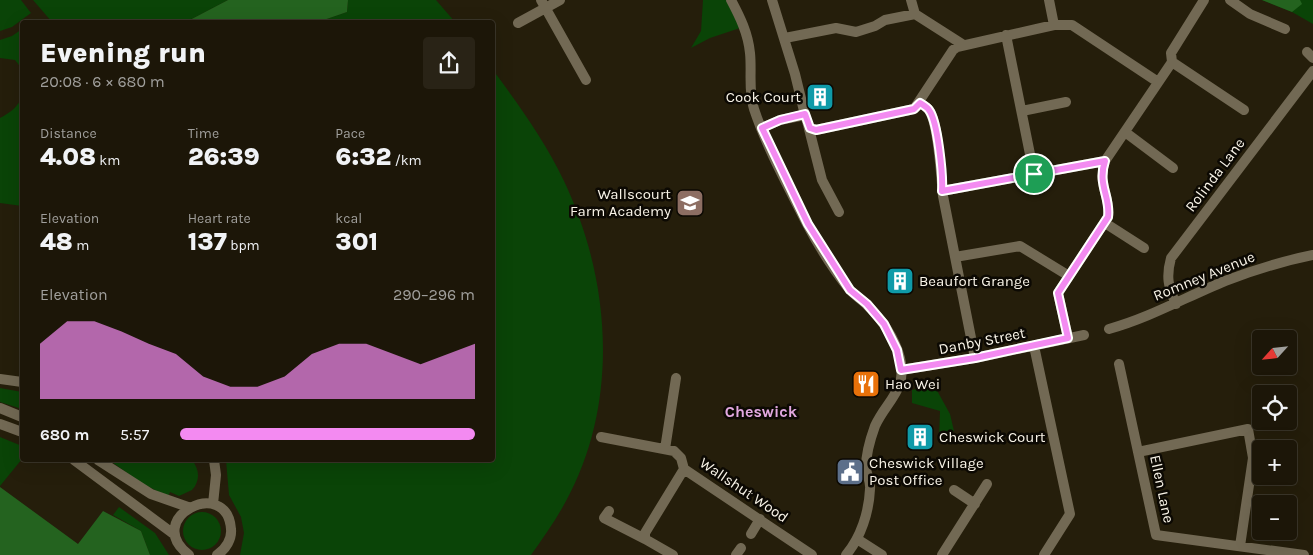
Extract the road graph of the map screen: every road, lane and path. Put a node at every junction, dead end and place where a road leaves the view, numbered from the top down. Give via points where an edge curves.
1 (560, 0) edge
2 (731, 0) edge
3 (772, 0) edge
4 (912, 0) edge
5 (1049, 0) edge
6 (1204, 0) edge
7 (1230, 0) edge
8 (544, 4) edge
9 (915, 14) junction
10 (518, 23) dead end
11 (1054, 25) junction
12 (1286, 29) dead end
13 (1006, 36) junction
14 (785, 38) junction
15 (962, 44) junction
16 (1172, 62) junction
17 (1313, 71) edge
18 (586, 80) dead end
19 (1158, 82) junction
20 (1066, 102) dead end
21 (920, 103) junction
22 (1244, 110) dead end
23 (1022, 111) junction
24 (806, 119) junction
25 (762, 128) junction
26 (1125, 132) junction
27 (1105, 161) junction
28 (1174, 168) dead end
29 (1034, 174) junction
30 (942, 191) junction
31 (838, 212) dead end
32 (1105, 223) junction
33 (1144, 248) dead end
34 (1313, 255) edge
35 (955, 257) junction
36 (1069, 276) junction
37 (1176, 304) junction
38 (1109, 329) dead end
39 (1084, 335) dead end
40 (1068, 338) junction
41 (1034, 346) junction
42 (975, 358) junction
43 (1119, 364) dead end
44 (901, 370) junction
45 (676, 378) dead end
46 (0, 379) edge
47 (20, 382) edge
48 (0, 408) edge
49 (20, 416) edge
50 (0, 424) edge
51 (20, 431) edge
52 (601, 437) dead end
53 (665, 449) junction
54 (1138, 452) junction
55 (77, 462) edge
56 (101, 462) edge
57 (214, 462) edge
58 (684, 469) junction
59 (987, 484) dead end
60 (954, 490) dead end
61 (213, 504) junction
62 (975, 504) junction
63 (188, 507) junction
64 (609, 511) dead end
65 (760, 518) junction
66 (175, 534) junction
67 (751, 534) dead end
68 (645, 539) junction
69 (857, 539) junction
70 (1240, 546) junction
71 (227, 550) edge
72 (189, 555) edge
73 (217, 555) edge
74 (673, 555) edge
75 (812, 555) edge
76 (846, 555) edge
77 (881, 555) edge
78 (942, 555) edge
79 (1044, 555) edge
80 (1304, 555) edge

1 - 8 street
2 - 25 street via 746,32 750,53 750,91
3 - 14 street
4 - 9 street
5 - 11 street
6 - 16 street via 1171,53
7 - 12 street via 1250,14
8 - 10 street
8 - 18 street
9 - 14 street via 884,20 856,32 836,28
9 - 15 street
11 - 13 street
11 - 19 street via 1077,27
13 - 15 street
13 - 23 street
14 - 24 street
15 - 21 street via 953,50
16 - 19 street
16 - 22 street
17 - 37 street, Rolinda Lane via 1171,258 1168,288
19 - 26 street
20 - 23 street
21 - 24 street via 914,109 816,130 812,130
21 - 30 street via 929,109 933,120 943,175
23 - 29 street
24 - 25 street via 780,120
24 - 31 street via 822,180
25 - 44 street via 808,224 850,290 884,324 897,350
26 - 27 street
26 - 28 street
27 - 29 street
27 - 32 street via 1101,173 1108,208
29 - 30 street
30 - 35 street
32 - 33 street
32 - 36 street
34 - 37 street, Romney Avenue via 1242,275
35 - 36 street via 1020,246
35 - 42 street
36 - 40 street via 1058,293
37 - 38 street, Romney Avenue
39 - 40 street, Danby Street
40 - 41 street, Danby Street
41 - 42 street, Danby Street
41 - 79 street via 1070,514
42 - 44 street, Danby Street
43 - 54 street, Ellen Lane
44 - 69 street via 897,393 873,432 866,466 870,488 868,504
45 - 53 street
46 - 47 street
48 - 49 street
50 - 51 street
52 - 53 street, Wallshut Wood
53 - 58 street, Wallshut Wood via 674,451 681,458
54 - 70 street, Ellen Lane via 1156,535
54 - 70 street via 1248,430 1253,458
55 - 66 street
56 - 63 street via 151,494
57 - 61 street
58 - 65 street, Wallshut Wood
58 - 68 street via 645,533
59 - 62 street
60 - 62 street
61 - 63 street
61 - 71 street via 226,514 230,522
62 - 78 street
63 - 66 street via 178,519
64 - 68 street via 604,518
65 - 67 street
65 - 75 street, Wallshut Wood
66 - 72 street via 182,550
68 - 74 street
69 - 76 street
69 - 77 street
70 - 80 street, Ellen Lane
71 - 73 street

